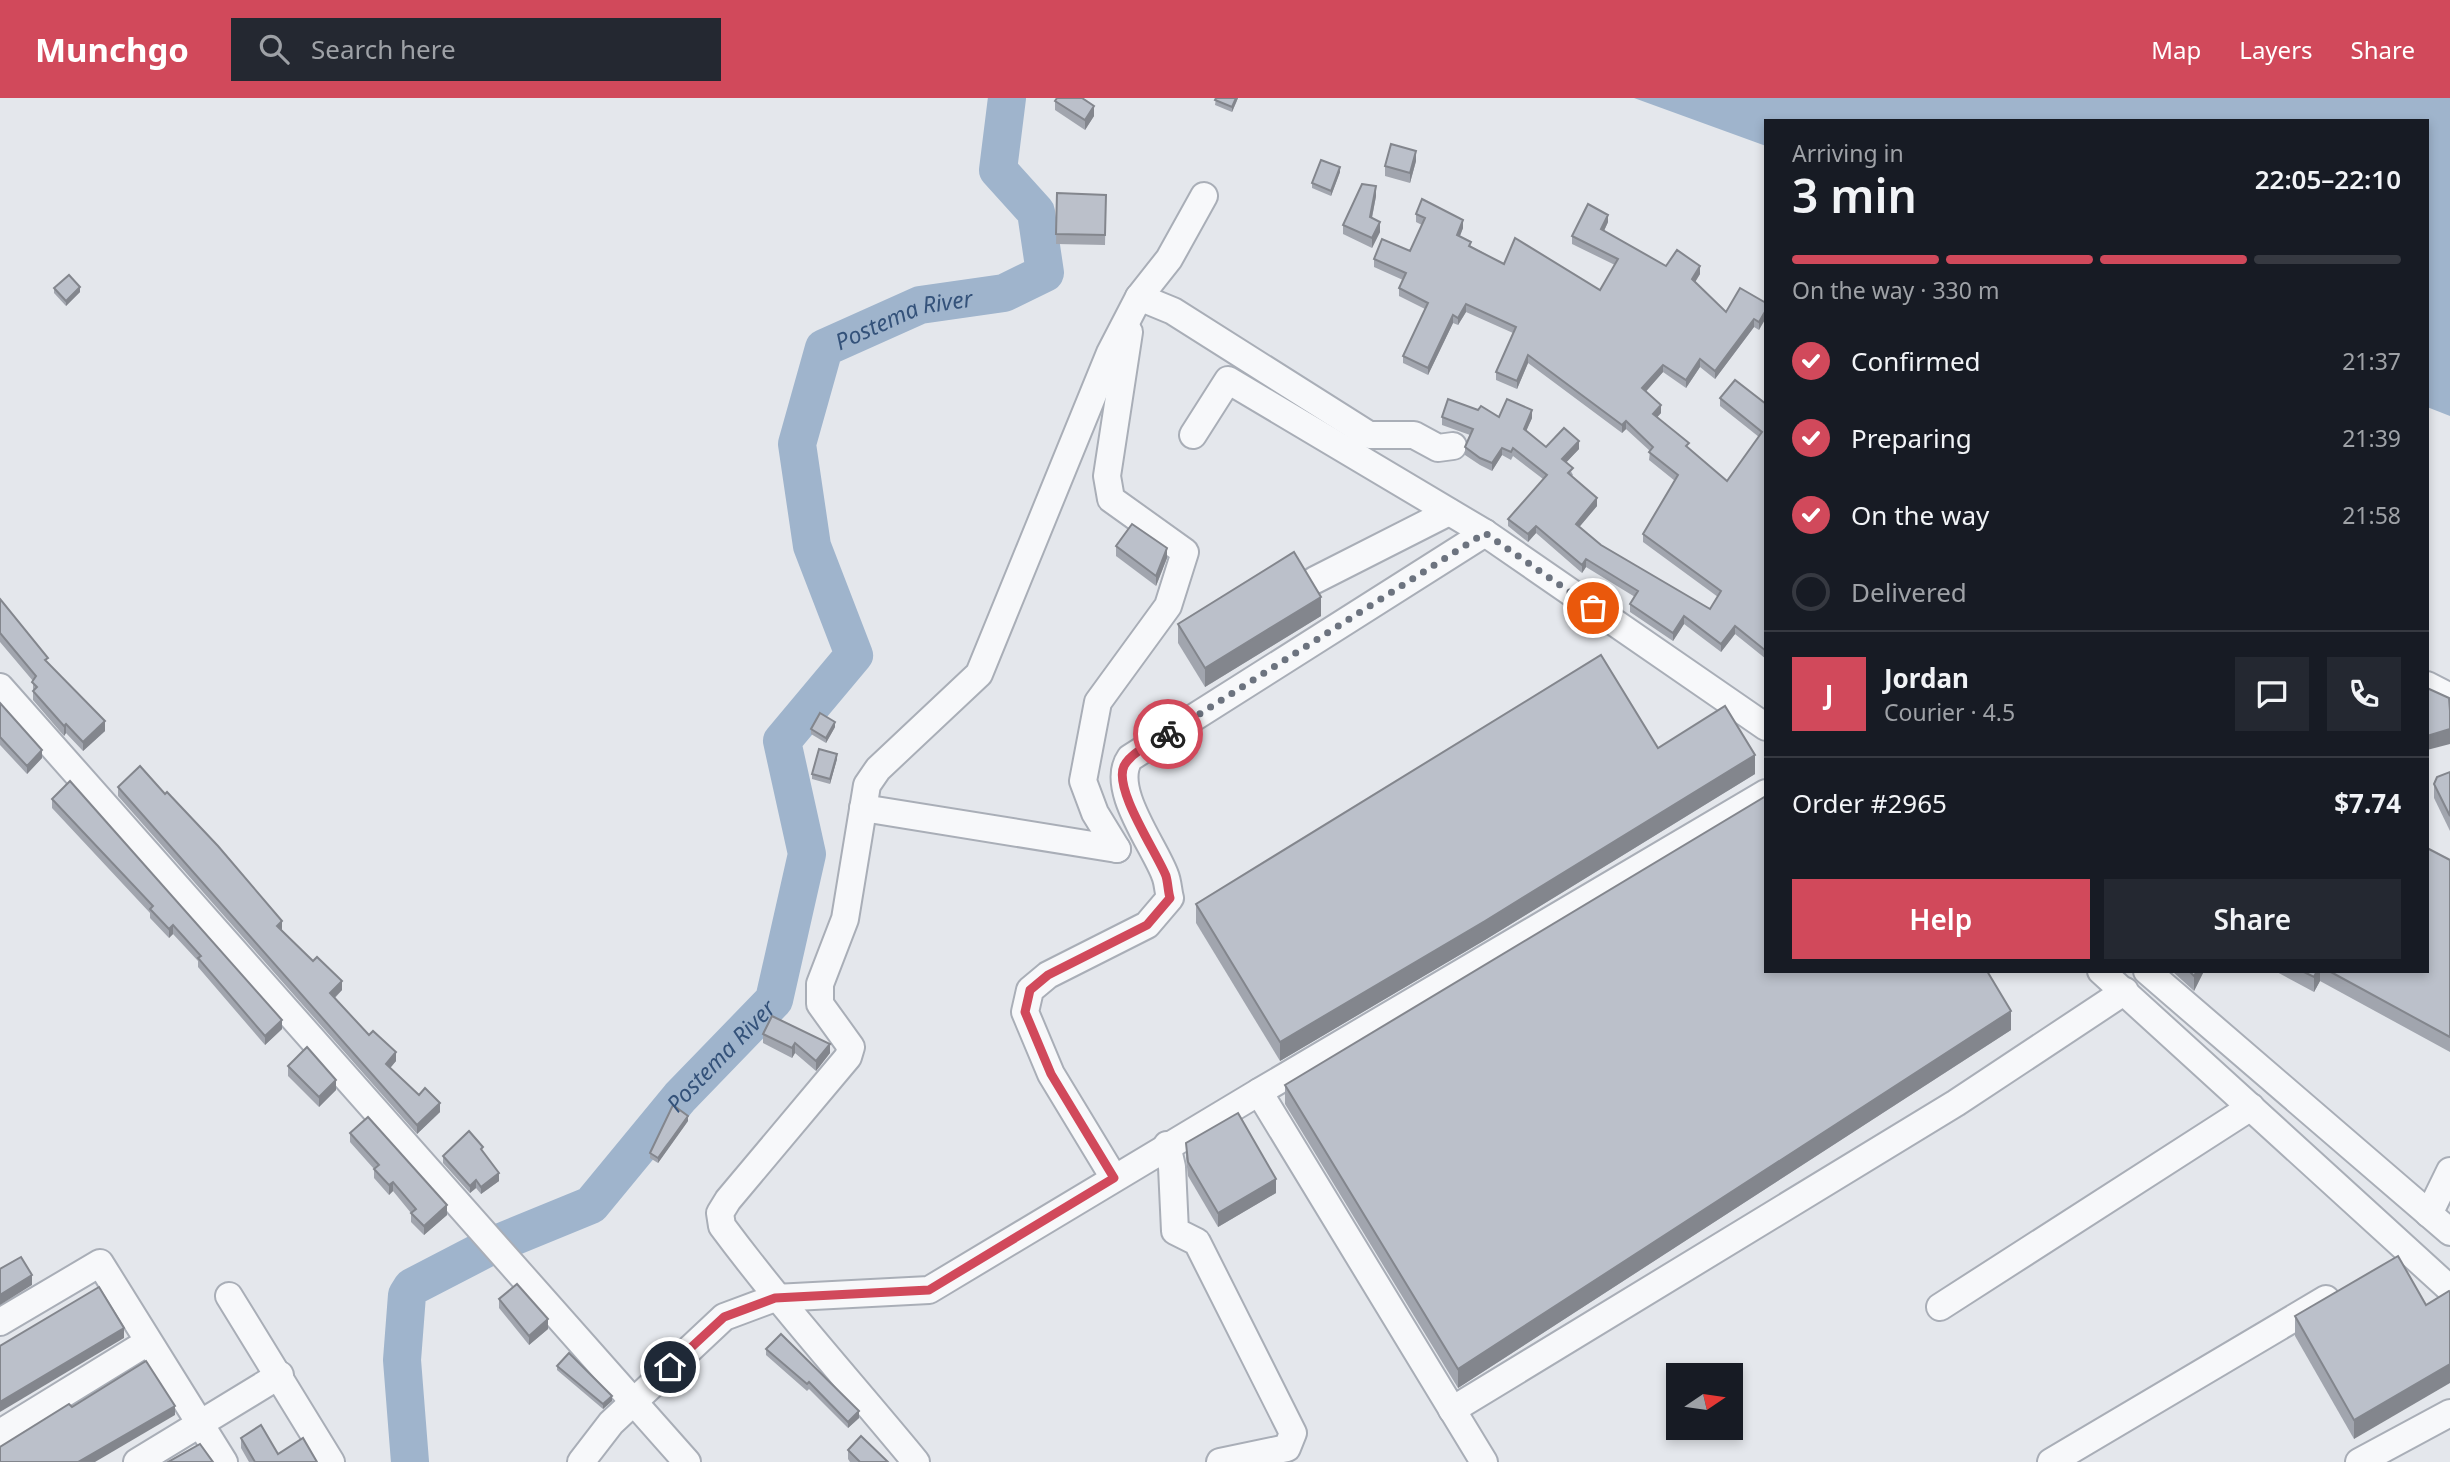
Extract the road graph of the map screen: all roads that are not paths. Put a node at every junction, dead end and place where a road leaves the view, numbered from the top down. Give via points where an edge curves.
1 (1204, 195) dead end
2 (1136, 305) junction
3 (1193, 435) dead end
4 (1453, 446) dead end
5 (1449, 512) junction
6 (1485, 533) junction
7 (1315, 580) dead end
8 (2429, 686) edge
9 (0, 687) edge
10 (2450, 697) edge
11 (1764, 726) edge
12 (1764, 794) edge
13 (863, 808) junction
14 (2103, 973) edge
15 (2149, 973) edge
16 (2125, 991) junction
17 (1259, 1092) junction
18 (2251, 1107) junction
19 (1167, 1146) junction
20 (2449, 1176) edge
21 (1114, 1178) junction
22 (2429, 1214) junction
23 (2450, 1232) edge
24 (2409, 1250) junction
25 (2385, 1264) edge
26 (2349, 1286) edge
27 (2450, 1289) edge
28 (229, 1296) dead end
29 (775, 1298) junction
30 (1940, 1307) dead end
31 (0, 1322) edge
32 (148, 1342) junction
33 (280, 1375) junction
34 (634, 1401) junction
35 (1452, 1410) junction
36 (2450, 1413) edge
37 (200, 1423) junction
38 (0, 1433) edge
39 (2365, 1460) edge
40 (137, 1462) edge
41 (224, 1462) edge
42 (331, 1462) edge
43 (581, 1462) edge
44 (687, 1462) edge
45 (916, 1462) edge
46 (1220, 1462) edge
47 (1484, 1462) edge
48 (2052, 1462) edge

1 - 2 street via 1169,259
2 - 4 street via 1173,311 1369,435 1415,435 1438,448
2 - 13 street via 1110,353 979,674 878,769 866,785
2 - 13 street via 1107,476 1111,499 1185,552 1168,606 1098,702 1083,781 1095,813 1117,849
3 - 5 street via 1228,380
5 - 6 street
5 - 7 street
6 - 11 street
6 - 21 street via 1130,758 1123,768 1124,785 1166,876 1170,898 1147,925 1048,975 1030,990 1025,1012 1051,1074
8 - 10 street
9 - 34 street
12 - 17 street
13 - 29 street via 845,919 820,984 820,1004 851,1047 848,1057 720,1213 722,1226
14 - 16 street
15 - 22 street
16 - 18 street
16 - 35 street via 1956,1102
17 - 19 street
17 - 35 street
18 - 24 street
18 - 30 street
19 - 21 street
19 - 46 street via 1175,1231 1197,1242 1293,1433 1287,1448
20 - 22 street
21 - 29 street via 929,1290
22 - 23 street
24 - 25 street
24 - 27 street
26 - 48 street
28 - 33 street
29 - 34 street via 724,1317
29 - 45 street
31 - 32 street via 100,1262
32 - 37 street
32 - 38 street
33 - 37 street
33 - 42 street
34 - 43 street
34 - 44 street
35 - 47 street
36 - 39 street
37 - 40 street
37 - 41 street

